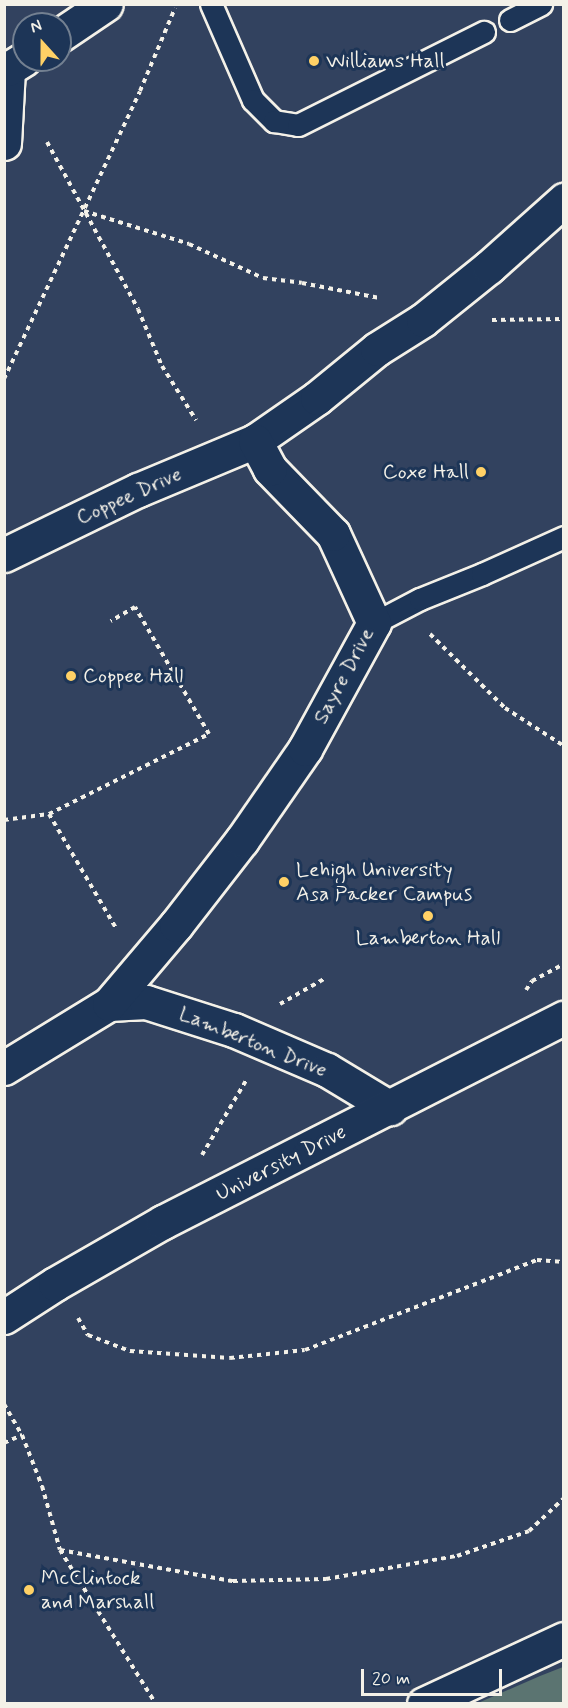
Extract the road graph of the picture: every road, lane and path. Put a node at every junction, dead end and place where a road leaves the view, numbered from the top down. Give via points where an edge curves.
1 (106, 4) edge
2 (211, 4) edge
3 (541, 4) edge
4 (175, 10) dead end
5 (510, 20) dead end
6 (72, 27) edge
7 (484, 32) dead end
8 (12, 65) edge
9 (42, 133) dead end
10 (4, 143) edge
11 (564, 200) edge
12 (84, 211) junction
13 (389, 300) dead end
14 (4, 379) edge
15 (255, 441) junction
16 (214, 459) junction
17 (564, 537) edge
18 (4, 555) edge
19 (404, 608) junction
20 (111, 621) dead end
21 (374, 623) junction
22 (564, 747) edge
23 (49, 814) junction
24 (4, 820) edge
25 (140, 968) junction
26 (109, 1005) junction
27 (564, 1018) edge
28 (267, 1044) junction
29 (4, 1068) edge
30 (390, 1108) junction
31 (198, 1162) dead end
32 (564, 1262) edge
33 (56, 1284) junction
34 (4, 1317) edge
35 (4, 1404) edge
36 (22, 1435) junction
37 (4, 1443) edge
38 (564, 1498) edge
39 (60, 1550) junction
40 (564, 1639) edge
41 (156, 1704) edge
42 (424, 1704) edge

1 - 6 street
2 - 7 lane via 253,100 273,121 298,125
3 - 5 lane
4 - 12 path
8 - 10 street
9 - 12 path
11 - 15 street via 423,320 377,349
12 - 13 path via 189,244 263,278
12 - 14 path
12 - 16 path via 138,309 162,366 203,429
15 - 16 street, Coppee Drive
15 - 21 street, Sayre Drive via 270,469 333,534
16 - 18 street, Coppee Drive via 138,490
17 - 19 lane
19 - 21 lane
19 - 22 path via 505,708
20 - 23 path via 135,607 209,734
21 - 25 street, Sayre Drive via 305,749 242,840
23 - 24 path
23 - 25 path
25 - 26 street, Sayre Drive
26 - 28 street, Lamberton Drive via 146,1002 177,1009
26 - 29 street, Sayre Drive
27 - 30 street, University Drive
28 - 30 street, Lamberton Drive via 327,1070
28 - 31 path
30 - 33 street, University Drive via 163,1222
32 - 33 path via 537,1260 305,1350 230,1358 130,1351 88,1335
33 - 34 street, University Drive
35 - 36 path
36 - 37 path
36 - 39 path
38 - 39 path via 529,1531 457,1556 326,1579 233,1581
39 - 41 path
40 - 42 street

